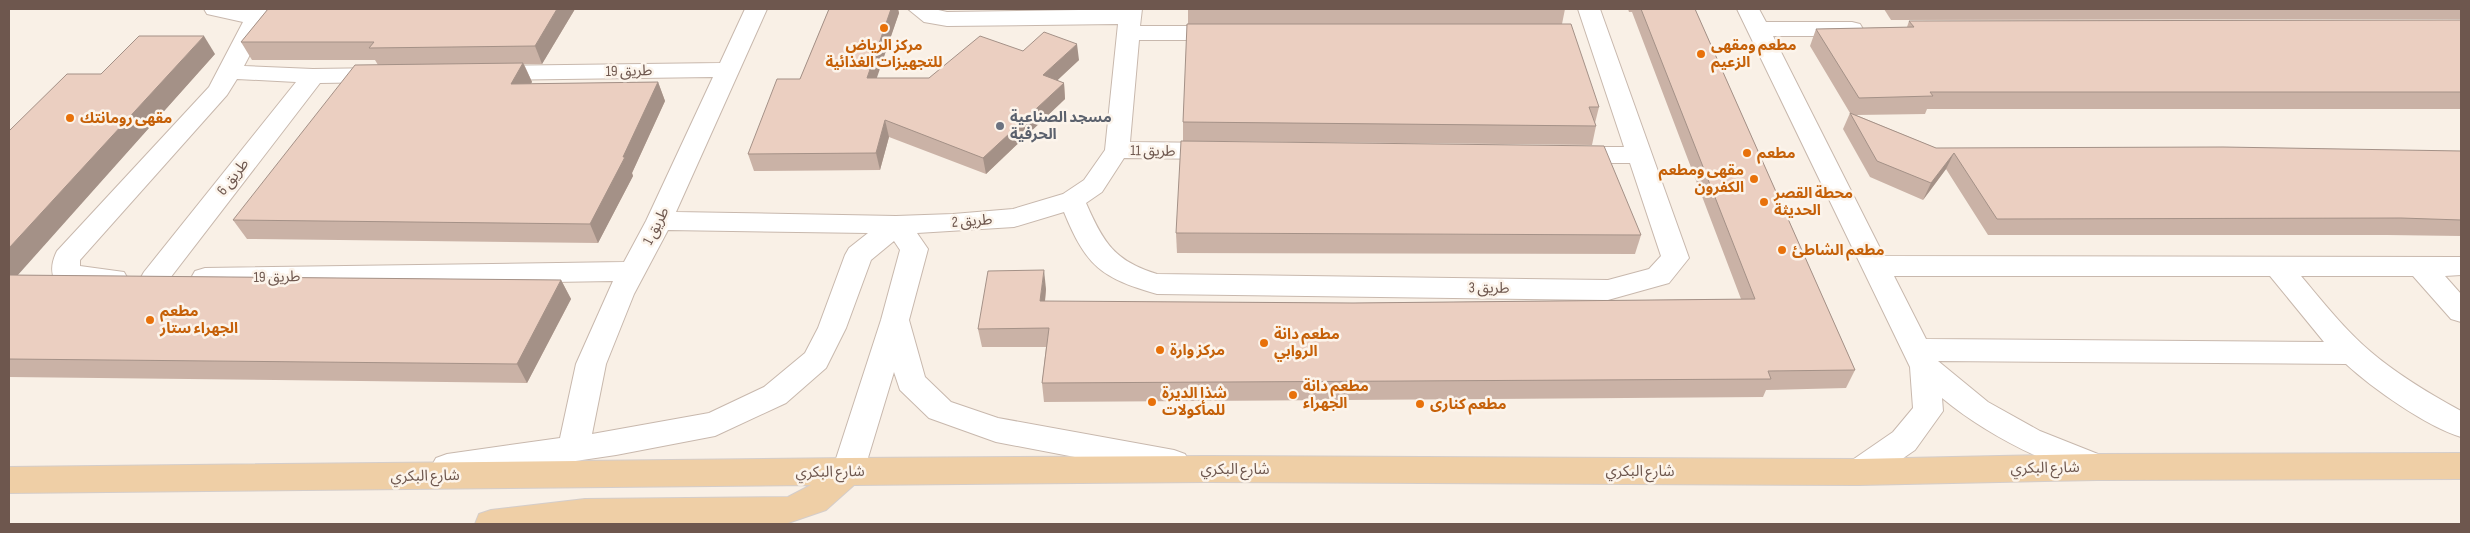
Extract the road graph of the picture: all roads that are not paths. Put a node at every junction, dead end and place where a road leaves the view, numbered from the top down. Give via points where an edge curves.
1 (215, 9) edge
2 (756, 9) edge
3 (919, 9) edge
4 (1589, 9) edge
5 (259, 13) edge
6 (1753, 19) edge
7 (1130, 20) edge
8 (1877, 29) edge
9 (1248, 33) edge
10 (728, 70) junction
11 (230, 72) junction
12 (471, 73) edge
13 (402, 74) edge
14 (313, 76) junction
15 (1117, 150) junction
16 (1245, 152) edge
17 (1551, 154) edge
18 (1639, 155) junction
19 (1072, 200) junction
20 (659, 221) junction
21 (896, 225) junction
22 (1875, 266) junction
23 (2420, 266) junction
24 (2461, 266) edge
25 (2278, 267) junction
26 (633, 271) junction
27 (154, 279) junction
28 (2461, 312) edge
29 (895, 320) junction
30 (2355, 353) junction
31 (1921, 358) junction
32 (2461, 424) edge
33 (574, 448) junction
34 (2461, 466) edge
35 (2097, 467) junction
36 (1207, 469) junction
37 (848, 471) junction
38 (1859, 472) junction
39 (385, 477) junction
40 (9, 480) edge
41 (492, 524) edge

1 - 5 street
2 - 10 street, طريق 1
3 - 7 street via 932,17 946,19
4 - 18 street, طريق 3 via 1587,34
5 - 11 street, طريق 19
6 - 8 street
6 - 22 street
7 - 9 street
7 - 15 street, طريق 2
10 - 12 street, طريق 19
10 - 20 street, طريق 1
11 - 14 street
11 - 27 street, طريق 19 via 198,114 67,258 65,274 101,279
13 - 14 street
14 - 27 street, طريق 6
15 - 16 street, طريق 11
15 - 19 street, طريق 2 via 1093,186
17 - 18 street
18 - 19 street, طريق 3 via 1675,258 1659,276 1608,290 1158,284 1131,277 1108,264 1088,239
19 - 21 street, طريق 2 via 1014,218
20 - 21 street, طريق 2
20 - 26 street, طريق 1
21 - 29 street via 914,249
21 - 33 street via 859,255 832,328 816,360 776,396 714,424
22 - 25 street
22 - 31 street
23 - 24 street
23 - 25 street
23 - 28 street
25 - 30 street
26 - 27 street, طريق 19
26 - 33 street, طريق 1 via 591,364
29 - 36 street via 911,382 940,410 996,430
29 - 37 street
30 - 31 street
30 - 32 street via 2372,370 2424,405
31 - 35 street via 1977,410 2029,440
31 - 38 street via 1928,411 1904,441
33 - 39 street
34 - 35 main road, شارع البكري
35 - 38 main road, شارع البكري
36 - 37 main road, شارع البكري
36 - 38 main road, شارع البكري
37 - 39 main road, شارع البكري
37 - 41 main road via 820,499 805,507 788,510 585,513
39 - 40 main road, شارع البكري

